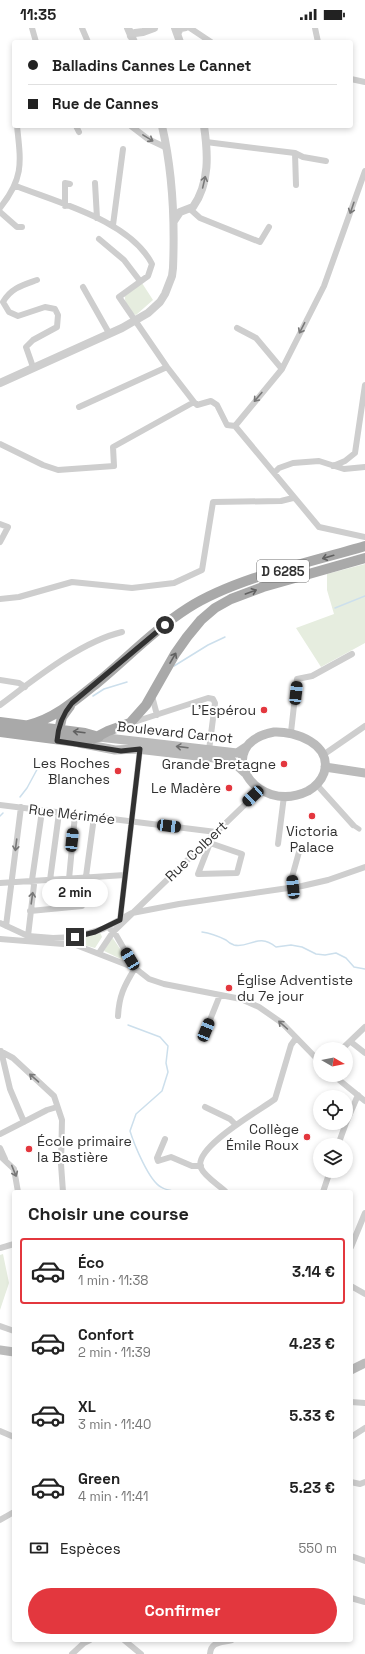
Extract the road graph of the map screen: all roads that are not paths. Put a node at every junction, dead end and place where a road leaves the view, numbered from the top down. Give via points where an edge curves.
1 (32, 28) edge
2 (82, 28) edge
3 (128, 28) edge
4 (137, 28) edge
5 (186, 28) edge
6 (190, 28) edge
7 (315, 28) edge
8 (150, 29) edge
9 (178, 35) edge
10 (132, 39) edge
11 (35, 40) edge
12 (87, 40) edge
13 (208, 40) edge
14 (318, 40) edge
15 (353, 79) edge
16 (365, 82) edge
17 (17, 128) edge
18 (77, 128) edge
19 (134, 128) edge
20 (162, 128) edge
21 (204, 128) edge
22 (80, 132) dead end
23 (206, 142) junction
24 (123, 148) dead end
25 (166, 148) junction
26 (295, 153) junction
27 (326, 161) dead end
28 (365, 171) edge
29 (66, 183) dead end
30 (95, 183) dead end
31 (296, 185) dead end
32 (16, 186) junction
33 (173, 197) junction
34 (65, 206) junction
35 (0, 208) edge
36 (186, 210) junction
37 (0, 212) edge
38 (97, 218) junction
39 (174, 221) junction
40 (113, 225) junction
41 (22, 227) dead end
42 (269, 227) dead end
43 (99, 239) dead end
44 (37, 280) dead end
45 (140, 281) junction
46 (83, 287) dead end
47 (135, 321) junction
48 (237, 328) dead end
49 (109, 333) junction
50 (33, 367) junction
51 (167, 367) junction
52 (282, 369) junction
53 (0, 383) edge
54 (365, 385) edge
55 (194, 402) junction
56 (79, 407) dead end
57 (235, 426) junction
58 (0, 444) edge
59 (333, 466) junction
60 (365, 467) edge
61 (274, 473) junction
62 (293, 498) junction
63 (0, 524) edge
64 (0, 542) edge
65 (363, 542) edge
66 (365, 558) edge
67 (0, 599) edge
68 (122, 632) dead end
69 (352, 654) dead end
70 (0, 680) edge
71 (25, 687) junction
72 (152, 696) junction
73 (72, 703) junction
74 (0, 705) edge
75 (157, 715) junction
76 (0, 722) edge
77 (130, 723) junction
78 (28, 725) junction
79 (365, 726) edge
80 (58, 730) junction
81 (0, 732) edge
82 (292, 732) junction
83 (98, 737) junction
84 (57, 741) junction
85 (79, 743) junction
86 (246, 746) junction
87 (140, 749) junction
88 (209, 750) junction
89 (323, 755) junction
90 (325, 767) junction
91 (365, 773) edge
92 (245, 774) junction
93 (317, 785) junction
94 (260, 790) junction
95 (284, 796) junction
96 (0, 805) edge
97 (21, 807) junction
98 (42, 811) junction
99 (59, 813) junction
100 (75, 815) junction
101 (94, 817) junction
102 (132, 821) junction
103 (353, 825) joint
104 (359, 829) dead end
105 (216, 832) junction
106 (209, 841) junction
107 (278, 844) dead end
108 (299, 852) dead end
109 (365, 867) edge
110 (125, 875) junction
111 (87, 878) junction
112 (68, 879) junction
113 (32, 880) junction
114 (50, 880) junction
115 (11, 882) junction
116 (0, 883) edge
117 (293, 887) junction
118 (30, 911) junction
119 (132, 913) junction
120 (121, 922) junction
121 (3, 925) edge
122 (107, 927) junction
123 (12, 930) junction
124 (113, 932) junction
125 (28, 936) junction
126 (0, 938) edge
127 (10, 939) junction
128 (99, 953) junction
129 (135, 968) junction
130 (220, 995) junction
131 (118, 1016) dead end
132 (365, 1027) edge
133 (206, 1030) dead end
134 (296, 1038) junction
135 (350, 1042) edge
136 (353, 1044) edge
137 (0, 1051) edge
138 (365, 1053) edge
139 (313, 1055) edge
140 (342, 1082) edge
141 (358, 1095) junction
142 (365, 1100) edge
143 (57, 1107) junction
144 (205, 1107) dead end
145 (353, 1107) edge
146 (24, 1122) junction
147 (236, 1125) junction
148 (0, 1134) edge
149 (165, 1139) dead end
150 (0, 1148) edge
151 (0, 1156) edge
152 (6, 1160) junction
153 (201, 1166) junction
154 (328, 1178) edge
155 (18, 1190) edge
156 (63, 1190) edge
157 (224, 1190) edge
158 (324, 1190) edge
159 (365, 1213) edge
160 (353, 1242) edge
161 (12, 1245) edge
162 (0, 1248) edge
163 (353, 1287) edge
164 (365, 1294) edge
165 (0, 1326) edge
166 (12, 1330) edge
167 (0, 1350) edge
168 (12, 1352) edge
169 (365, 1363) edge
170 (353, 1369) edge
171 (353, 1402) edge
172 (365, 1403) edge
173 (365, 1428) edge
174 (0, 1431) edge
175 (12, 1436) edge
176 (353, 1436) edge
177 (353, 1482) edge
178 (365, 1482) edge
179 (12, 1513) edge
180 (0, 1520) edge
181 (353, 1557) edge
182 (365, 1561) edge
183 (353, 1599) edge
184 (365, 1602) edge
185 (87, 1642) edge
186 (126, 1642) edge
187 (221, 1642) edge
188 (72, 1654) edge
189 (141, 1654) edge
190 (210, 1654) edge

1 - 11 street
2 - 12 street
3 - 10 street
4 - 8 street
5 - 9 street via 181,29
6 - 13 street
7 - 14 street
8 - 10 street via 135,33
15 - 16 street
17 - 32 street via 20,171
18 - 22 street
19 -> 25 street
20 - 25 street
21 - 23 street
23 - 26 street
36 -> 23 street via 197,202 204,183
24 - 40 street
25 - 33 street
26 - 27 street
26 - 31 street
28 -> 52 street via 324,286
29 - 34 street
30 - 38 street
32 - 34 street
32 - 35 street
33 - 36 street via 177,206
33 - 39 street
34 - 38 street
36 - 39 street
36 - 42 street via 260,242
37 - 41 street via 18,227
38 - 40 street
39 - 47 street via 173,268 169,286 160,302
40 - 45 street via 146,252 152,264 148,276
43 - 45 street via 124,260
44 - 50 street via 16,288 3,302 9,312 18,316 45,307 55,309 58,315 57,327 33,340 26,348
45 - 47 street via 119,297
46 - 49 street
47 - 49 street
47 - 51 street
48 - 52 street via 256,338
49 - 50 street
50 - 53 street
51 - 55 street
51 - 56 street
52 -> 57 street
54 - 59 street via 355,453 346,461
55 - 57 street via 197,405 211,400 217,405 227,425
55 - 58 street via 113,446 114,466 58,470
57 - 61 street
59 - 60 street via 344,469
59 - 61 street via 319,461 294,462
61 - 62 street
62 - 65 street via 319,527
62 - 67 street via 281,501 213,502 202,570 174,584 132,588 72,582 19,597
63 - 64 street via 8,527
65 -> 73 main road, D 6285 via 202,600 165,625
72 -> 66 main road, D 6285 via 187,636 215,608 263,587
68 - 71 street via 86,645
69 - 82 street via 312,676 297,679
70 - 71 street via 19,682
71 - 74 street
72 - 75 street
72 - 77 main road, D 6285
73 - 78 main road, D 6285 via 43,720
73 - 80 main road via 64,714
75 - 77 street
75 - 88 street via 208,698 213,699 215,703
76 - 78 main road, Boulevard Carnot
77 - 83 main road, D 6285
78 - 80 main road, Boulevard Carnot
79 - 89 street
83 -> 80 main road, Boulevard Carnot
80 - 84 main road
81 - 84 main road, Boulevard Carnot
82 - 86 main road via 265,734
82 - 89 main road via 312,743
83 - 85 main road, Boulevard Carnot
88 -> 83 main road, Boulevard Carnot
84 - 85 main road, Boulevard Carnot
85 - 87 main road, Boulevard Carnot via 121,751
86 - 88 main road, Boulevard Carnot via 237,754
86 - 92 main road via 243,759
87 - 92 main road, Boulevard Carnot via 231,760
87 - 102 street
89 - 90 main road
90 - 91 main road
90 - 93 main road
92 - 94 main road
93 - 95 main road via 300,794
93 - 103 street
94 - 95 main road
94 - 105 street, Rue Colbert
95 - 107 street
96 - 97 street, Rue Mérimée
97 - 98 street, Rue Mérimée
97 -> 115 street
98 - 99 street, Rue Mérimée
98 - 113 street
99 - 100 street, Rue Mérimée
99 - 114 street
100 - 101 street, Rue Mérimée
100 - 112 street
101 - 102 street, Rue Mérimée
101 - 111 street
102 - 105 street, Rue Mérimée
102 - 110 street
103 - 104 street
105 - 106 street, Rue Colbert
106 - 106 street via 198,874 237,873 242,854
106 - 119 street, Rue Colbert
108 - 117 street via 292,877
109 - 117 street via 328,880
110 - 111 street
110 - 120 street
111 - 112 street
111 - 118 street via 82,906
112 - 114 street
113 - 114 street
113 - 115 street
118 -> 113 street via 34,885
115 - 116 street
115 - 121 street
117 - 119 street
118 - 125 street
119 - 120 street, Rue Colbert
120 - 122 street, Rue Colbert
120 - 124 street, Rue Colbert
121 - 123 street, Rue Colbert
122 - 124 street
122 - 125 street, Rue Colbert via 75,937
123 - 125 street, Rue Colbert
123 - 127 street
124 - 128 street, Rue Colbert
124 - 129 street
126 - 127 street
127 - 128 street via 66,944
128 - 129 street
129 - 130 street via 150,979 164,984
129 - 131 street via 121,992
130 - 133 street
134 -> 130 street via 282,1023 259,1007 241,999
132 - 135 street
134 - 139 street
134 - 147 street via 291,1045 275,1099
136 - 138 street
143 -> 137 street via 54,1096 14,1058
137 - 146 street via 10,1089
140 - 141 street
141 - 142 street
141 - 145 street
143 - 146 street
143 - 156 street via 62,1120
144 - 147 street via 230,1119
146 - 148 street
147 - 153 street via 206,1149 200,1162
149 - 153 street via 158,1161 171,1157 192,1166
150 - 152 street
151 - 152 street
152 -> 155 street via 16,1174
153 - 157 street
154 - 158 street
159 - 160 street
161 - 162 street
163 - 164 street
165 - 166 street
167 - 168 main road
169 - 170 main road
171 - 172 street
173 - 176 street
174 - 175 street
177 - 178 street
179 - 180 street
181 - 182 street
183 - 184 street
185 - 188 street
186 - 189 street
187 - 190 street via 212,1646

